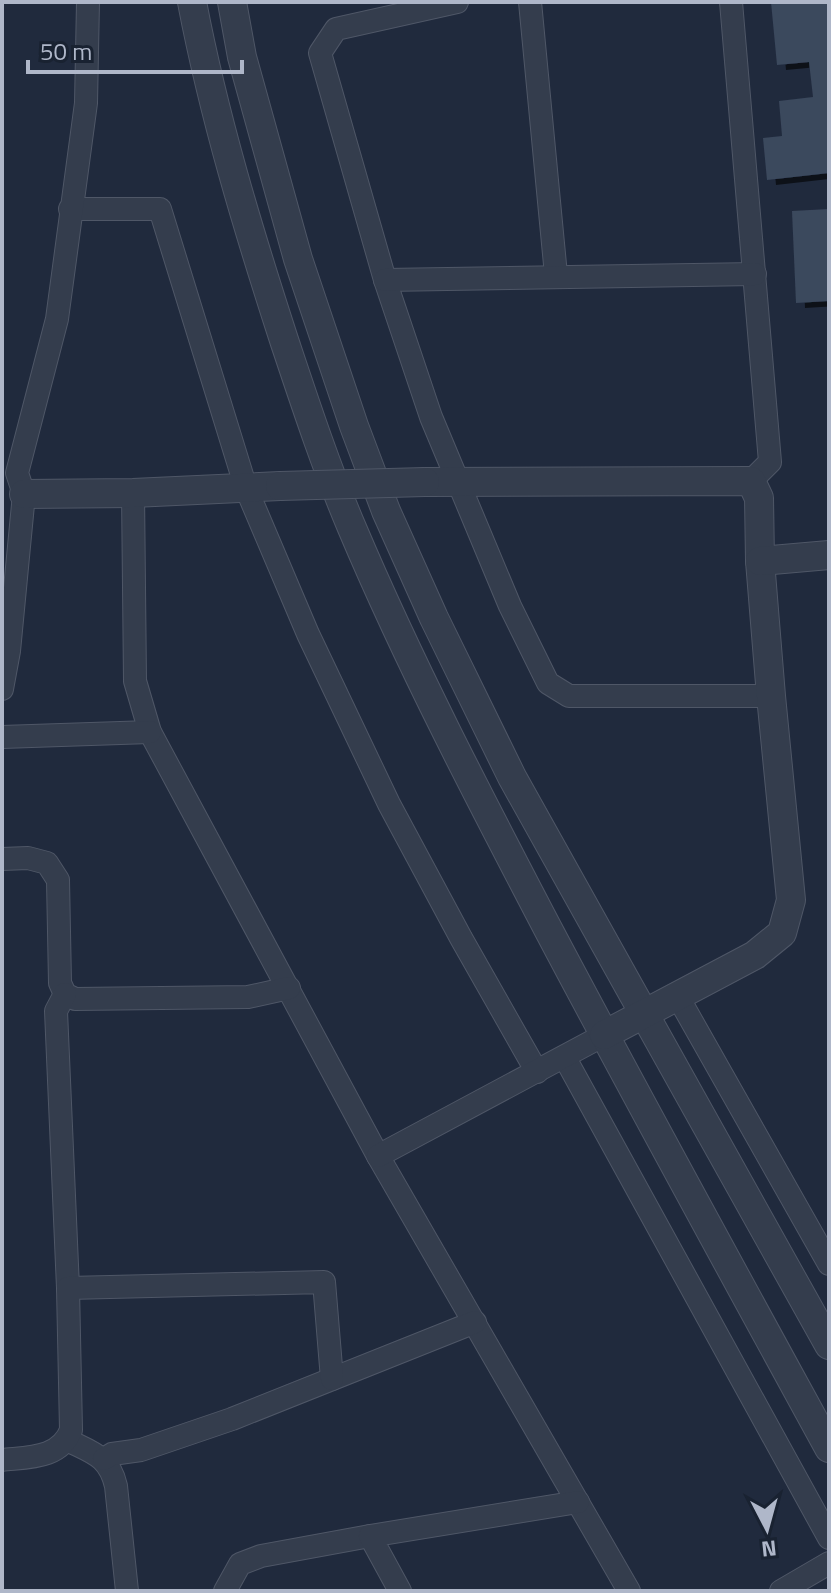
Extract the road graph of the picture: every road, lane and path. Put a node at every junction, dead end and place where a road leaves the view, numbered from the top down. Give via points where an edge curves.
1 (88, 2) edge
2 (192, 2) edge
3 (232, 2) edge
4 (457, 2) edge
5 (530, 2) edge
6 (731, 2) edge
7 (70, 209) junction
8 (755, 274) junction
9 (556, 275) junction
10 (385, 280) junction
11 (14, 480) edge
12 (751, 481) junction
13 (461, 483) junction
14 (246, 488) junction
15 (133, 493) junction
16 (829, 555) edge
17 (760, 561) junction
18 (2, 689) edge
19 (771, 696) junction
20 (150, 732) junction
21 (2, 737) edge
22 (2, 859) edge
23 (289, 988) junction
24 (65, 994) junction
25 (678, 997) junction
26 (645, 1014) junction
27 (604, 1035) junction
28 (565, 1058) junction
29 (537, 1072) junction
30 (378, 1156) junction
31 (829, 1264) edge
32 (68, 1288) junction
33 (475, 1322) junction
34 (829, 1345) edge
35 (332, 1379) junction
36 (67, 1440) junction
37 (829, 1448) edge
38 (104, 1459) junction
39 (2, 1460) edge
40 (578, 1502) junction
41 (370, 1536) junction
42 (829, 1538) edge
43 (829, 1563) edge
44 (127, 1591) edge
45 (225, 1591) edge
46 (400, 1591) edge
47 (629, 1591) edge
48 (781, 1591) edge

1 - 7 street via 86,103
2 - 27 street via 261,270 351,525 478,795
3 - 26 street via 298,259 386,511 512,777
4 - 10 street via 336,29 320,53
5 - 9 street
6 - 8 street
7 - 11 street via 57,319
7 - 14 street via 160,209
8 - 9 street
8 - 12 street via 770,462
9 - 10 street
10 - 13 street via 431,417
11 - 15 street
11 - 18 street via 9,651
12 - 13 street
12 - 17 street via 759,498
13 - 14 street, bridge
13 - 19 street via 510,606 548,683 569,696
14 - 15 street
14 - 29 street via 389,804
15 - 20 street via 135,681
16 - 17 street
17 - 19 street
19 - 25 street via 791,900 782,933 755,955
20 - 21 street
20 - 23 street
22 - 24 street via 47,863 58,880 60,983
23 - 24 street via 248,997 75,999
23 - 30 street
24 - 32 street via 56,1011
25 - 26 street
25 - 31 street
26 - 27 street
26 - 34 street
27 - 28 street
27 - 37 street
28 - 29 street
28 - 42 street
29 - 30 street
30 - 33 street
32 - 35 street via 324,1282
32 - 36 street
33 - 35 street
33 - 40 street
35 - 38 street via 232,1419
36 - 38 street
36 - 39 street via 42,1455
38 - 44 street via 116,1486
40 - 41 street
40 - 47 street
41 - 45 street via 261,1556 240,1564
41 - 46 street
43 - 48 street

